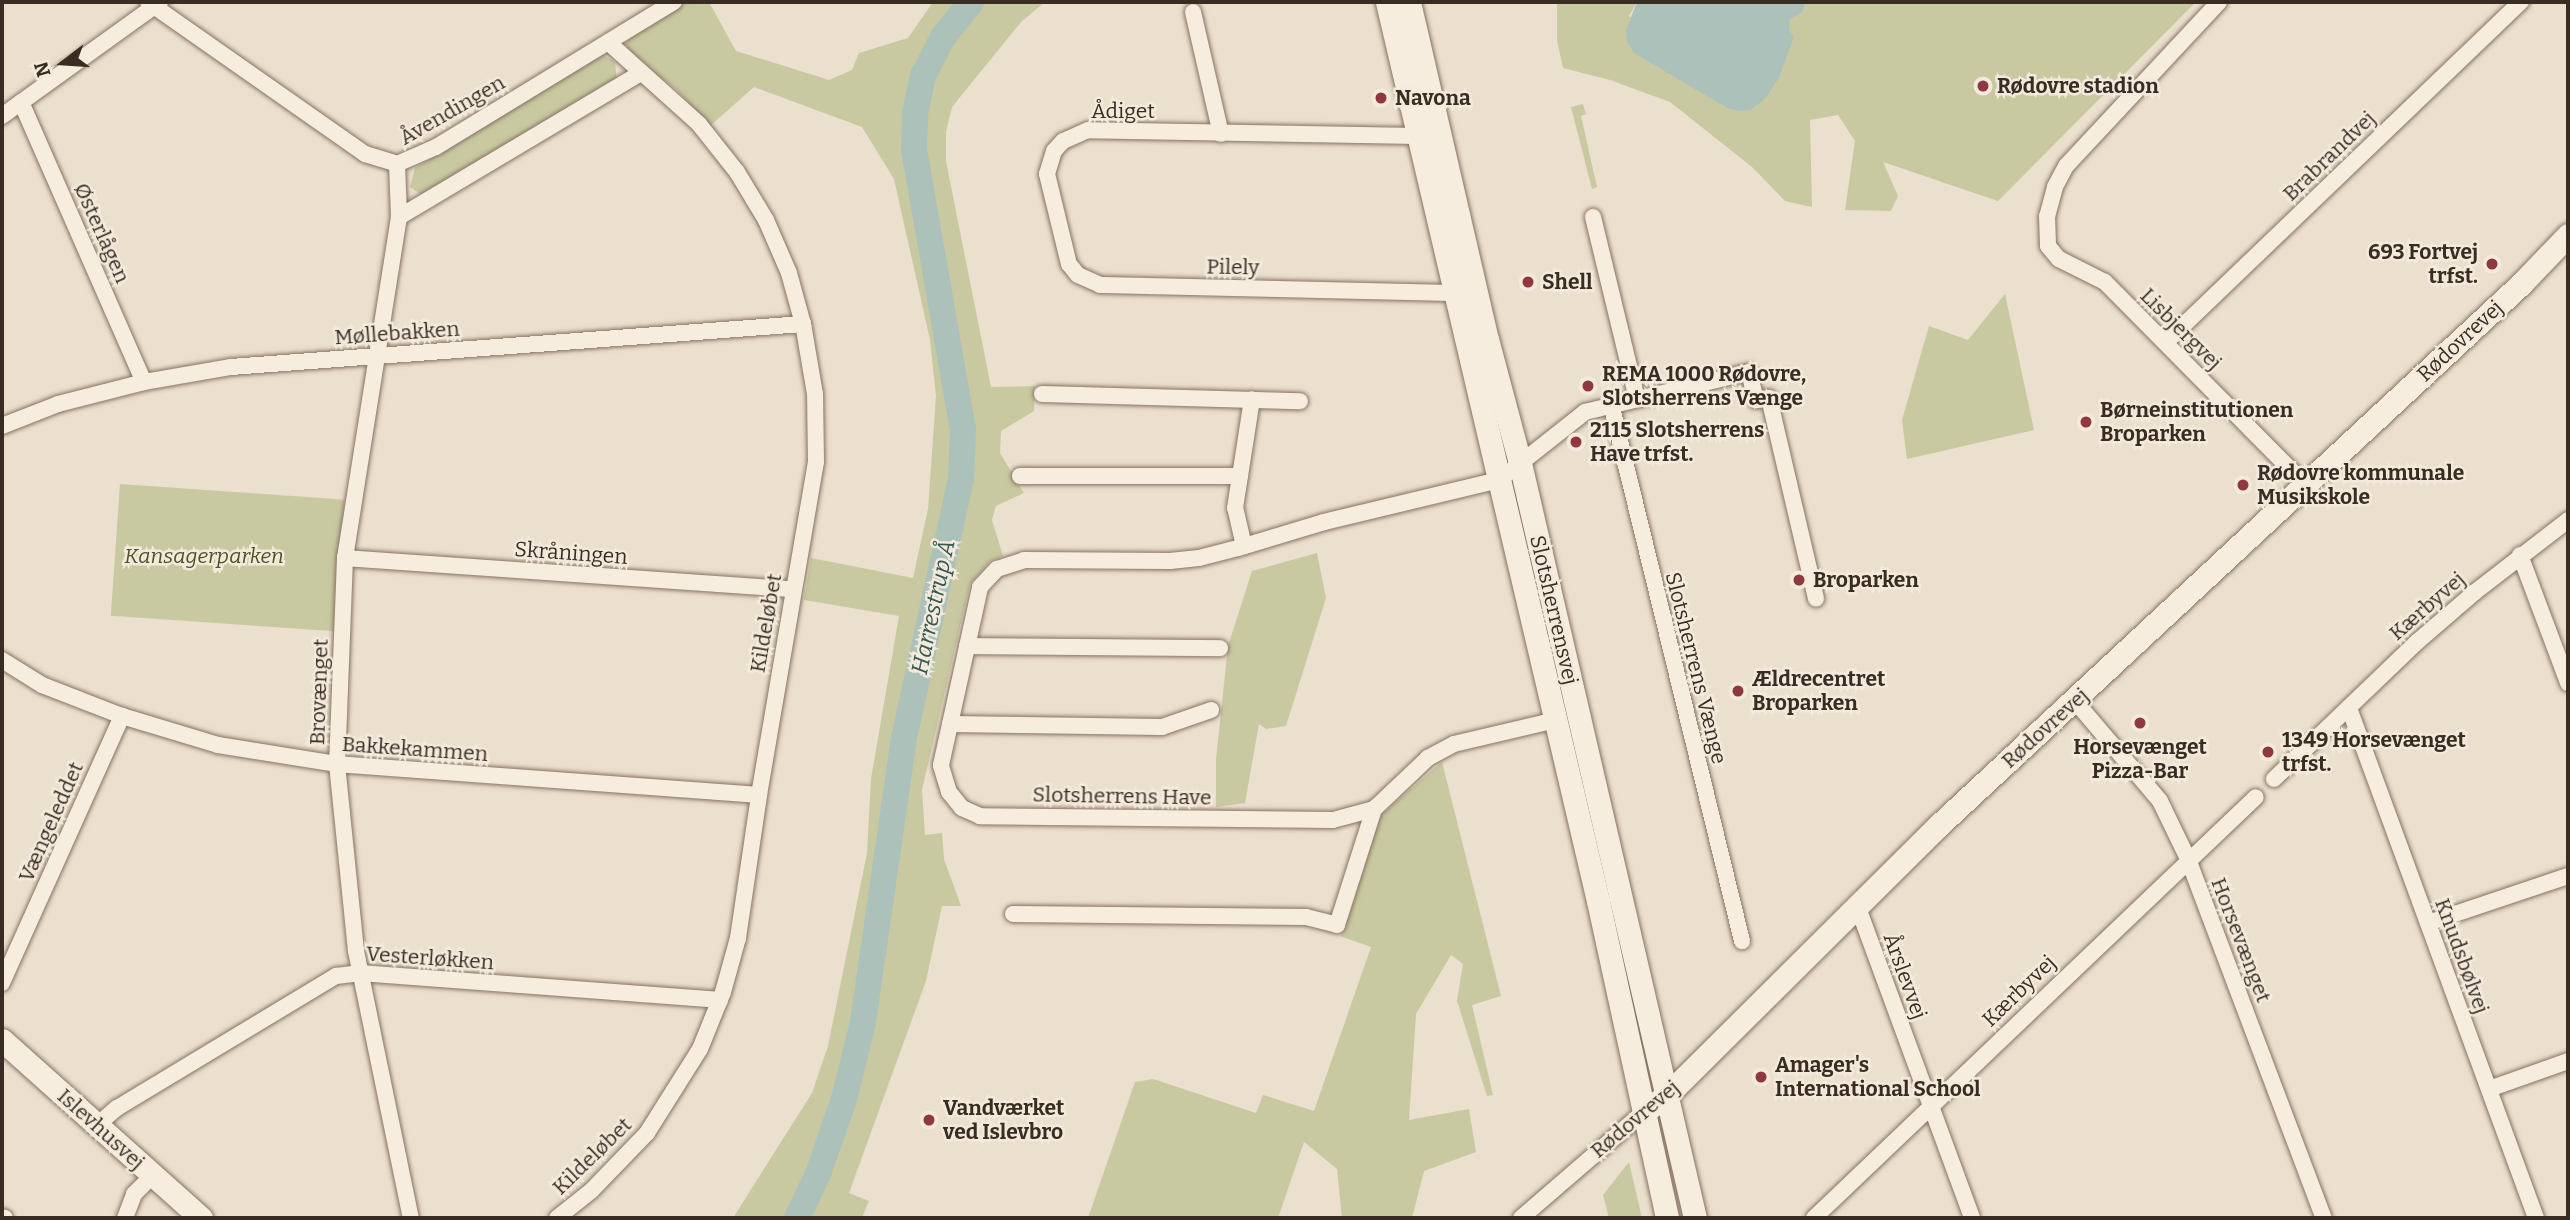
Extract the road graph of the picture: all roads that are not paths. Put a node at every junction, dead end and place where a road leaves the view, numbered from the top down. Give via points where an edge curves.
1 (674, 2) edge
2 (1387, 2) edge
3 (1409, 2) edge
4 (2218, 2) edge
5 (2521, 2) edge
6 (154, 3) edge
7 (1193, 12) dead end
8 (608, 42) junction
9 (641, 73) junction
10 (21, 102) junction
11 (2, 116) edge
12 (1221, 134) junction
13 (1417, 136) junction
14 (397, 164) junction
15 (1056, 214) joint
16 (399, 217) junction
17 (1593, 217) dead end
18 (2568, 235) edge
19 (1455, 293) junction
20 (803, 324) junction
21 (2166, 342) junction
22 (376, 356) junction
23 (144, 382) junction
24 (1042, 394) dead end
25 (1637, 399) junction
26 (1252, 400) junction
27 (1300, 401) dead end
28 (1611, 404) junction
29 (2, 426) edge
30 (1520, 463) junction
31 (1020, 476) dead end
32 (1240, 476) junction
33 (1499, 480) junction
34 (2305, 484) junction
35 (2568, 520) edge
36 (1244, 546) junction
37 (2520, 555) junction
38 (345, 558) junction
39 (793, 589) junction
40 (1816, 598) dead end
41 (967, 646) junction
42 (1220, 648) dead end
43 (2, 660) edge
44 (2568, 683) edge
45 (2075, 701) junction
46 (2349, 708) junction
47 (1211, 710) dead end
48 (122, 716) junction
49 (1556, 720) junction
50 (950, 724) junction
51 (337, 764) junction
52 (2274, 779) dead end
53 (759, 794) junction
54 (2256, 797) dead end
55 (1374, 809) junction
56 (2188, 859) junction
57 (2568, 876) edge
58 (1857, 905) junction
59 (1013, 914) dead end
60 (2428, 923) junction
61 (1742, 941) dead end
62 (361, 973) junction
63 (2, 984) edge
64 (720, 1000) junction
65 (2, 1040) edge
66 (2568, 1061) edge
67 (2489, 1089) junction
68 (1667, 1095) junction
69 (1931, 1108) junction
70 (1645, 1111) junction
71 (96, 1126) junction
72 (152, 1176) junction
73 (125, 1218) edge
74 (201, 1218) edge
75 (411, 1218) edge
76 (557, 1218) edge
77 (1521, 1218) edge
78 (1667, 1218) edge
79 (1695, 1218) edge
80 (1814, 1218) edge
81 (1972, 1218) edge
82 (2324, 1218) edge
83 (2536, 1218) edge

1 - 8 street, Åvendingen
2 - 13 street, Slotsherrensvej
3 - 30 street, Slotsherrensvej
4 - 21 street, Lisbjergvej via 2066,166 2054,187 2047,216 2048,246 2059,259 2105,282
5 - 21 street, Brabrandvej
6 - 10 street
6 - 14 street, Åvendingen via 365,154
7 - 12 street
8 - 9 street, Kildeløbet
8 - 14 street, Åvendingen via 436,147
9 - 16 street
9 - 20 street, Kildeløbet via 698,124 737,172 766,220 789,272
10 - 11 street
10 - 23 street, Østerlågen
12 - 13 street, Ådiget
12 - 15 street, Ådiget via 1087,130 1075,134 1063,141 1049,162
13 - 19 street, Slotsherrensvej
14 - 16 street, Brovænget
15 - 19 street, Pilely via 1069,264 1100,285
16 - 22 street, Brovænget
17 - 25 street
18 - 34 street, Rødovrevej
19 - 33 street, Slotsherrensvej
20 - 22 street, Møllebakken
20 - 39 street, Kildeløbet via 815,394 817,461
21 - 34 street, Lisbjergvej
22 - 23 street, Møllebakken via 231,367
22 - 38 street, Brovænget
23 - 29 street, Møllebakken via 58,404
24 - 26 street
25 - 28 street
25 - 40 street via 1749,372 1756,400 1769,398
26 - 27 street
26 - 32 street
28 - 30 street via 1585,412
28 - 61 street, Slotsherrens Vænge
30 - 33 street
30 - 68 street, Slotsherrensvej
31 - 32 street
32 - 36 street via 1235,508
33 - 36 street, Slotsherrens Have
33 - 49 street, Slotsherrensvej
34 - 45 street, Rødovrevej
35 - 37 street, Kærbyvej
36 - 41 street, Slotsherrens Have via 1170,561 1012,562 993,571 980,587
37 - 44 street
37 - 46 street, Kærbyvej via 2417,642
38 - 39 street, Skråningen
38 - 51 street, Brovænget
39 - 53 street, Kildeløbet
41 - 42 street
41 - 50 street, Slotsherrens Have
43 - 48 street, Bakkekammen via 42,685
45 - 56 street, Horsevænget via 2160,801
45 - 58 street, Rødovrevej
46 - 52 street, Kærbyvej
46 - 60 street, Knudsbølvej
47 - 50 street via 1162,727
48 - 51 street, Bakkekammen via 218,745
48 - 63 street, Vængeleddet
49 - 55 street, Slotsherrens Have via 1454,744 1428,758
49 - 70 street, Slotsherrensvej
50 - 55 street, Slotsherrens Have via 941,765 944,785 962,808 980,816 1333,820
51 - 53 street, Bakkekammen
51 - 62 street, Brovænget
53 - 64 street, Kildeløbet via 738,938
54 - 56 street, Kærbyvej
55 - 59 street, Slotsherrens Have via 1337,925 1306,917
56 - 69 street, Kærbyvej
56 - 82 street, Horsevænget
57 - 60 street
58 - 68 street, Rødovrevej
58 - 69 street, Årslevvej
60 - 67 street, Knudsbølvej
62 - 64 street, Vesterløkken
62 - 71 street, Vesterløkken via 336,976 117,1108
62 - 75 street, Brovænget
64 - 76 street, Kildeløbet via 700,1049 647,1133 591,1191
65 - 71 street, Islevhusvej
66 - 67 street
67 - 83 street, Knudsbølvej
68 - 70 street, Rødovrevej
68 - 79 street, Slotsherrensvej
69 - 80 street, Kærbyvej
69 - 81 street, Årslevvej
70 - 77 street, Rødovrevej
70 - 78 street, Slotsherrensvej
71 - 72 street, Islevhusvej
72 - 73 street via 134,1194
72 - 74 street, Islevhusvej

